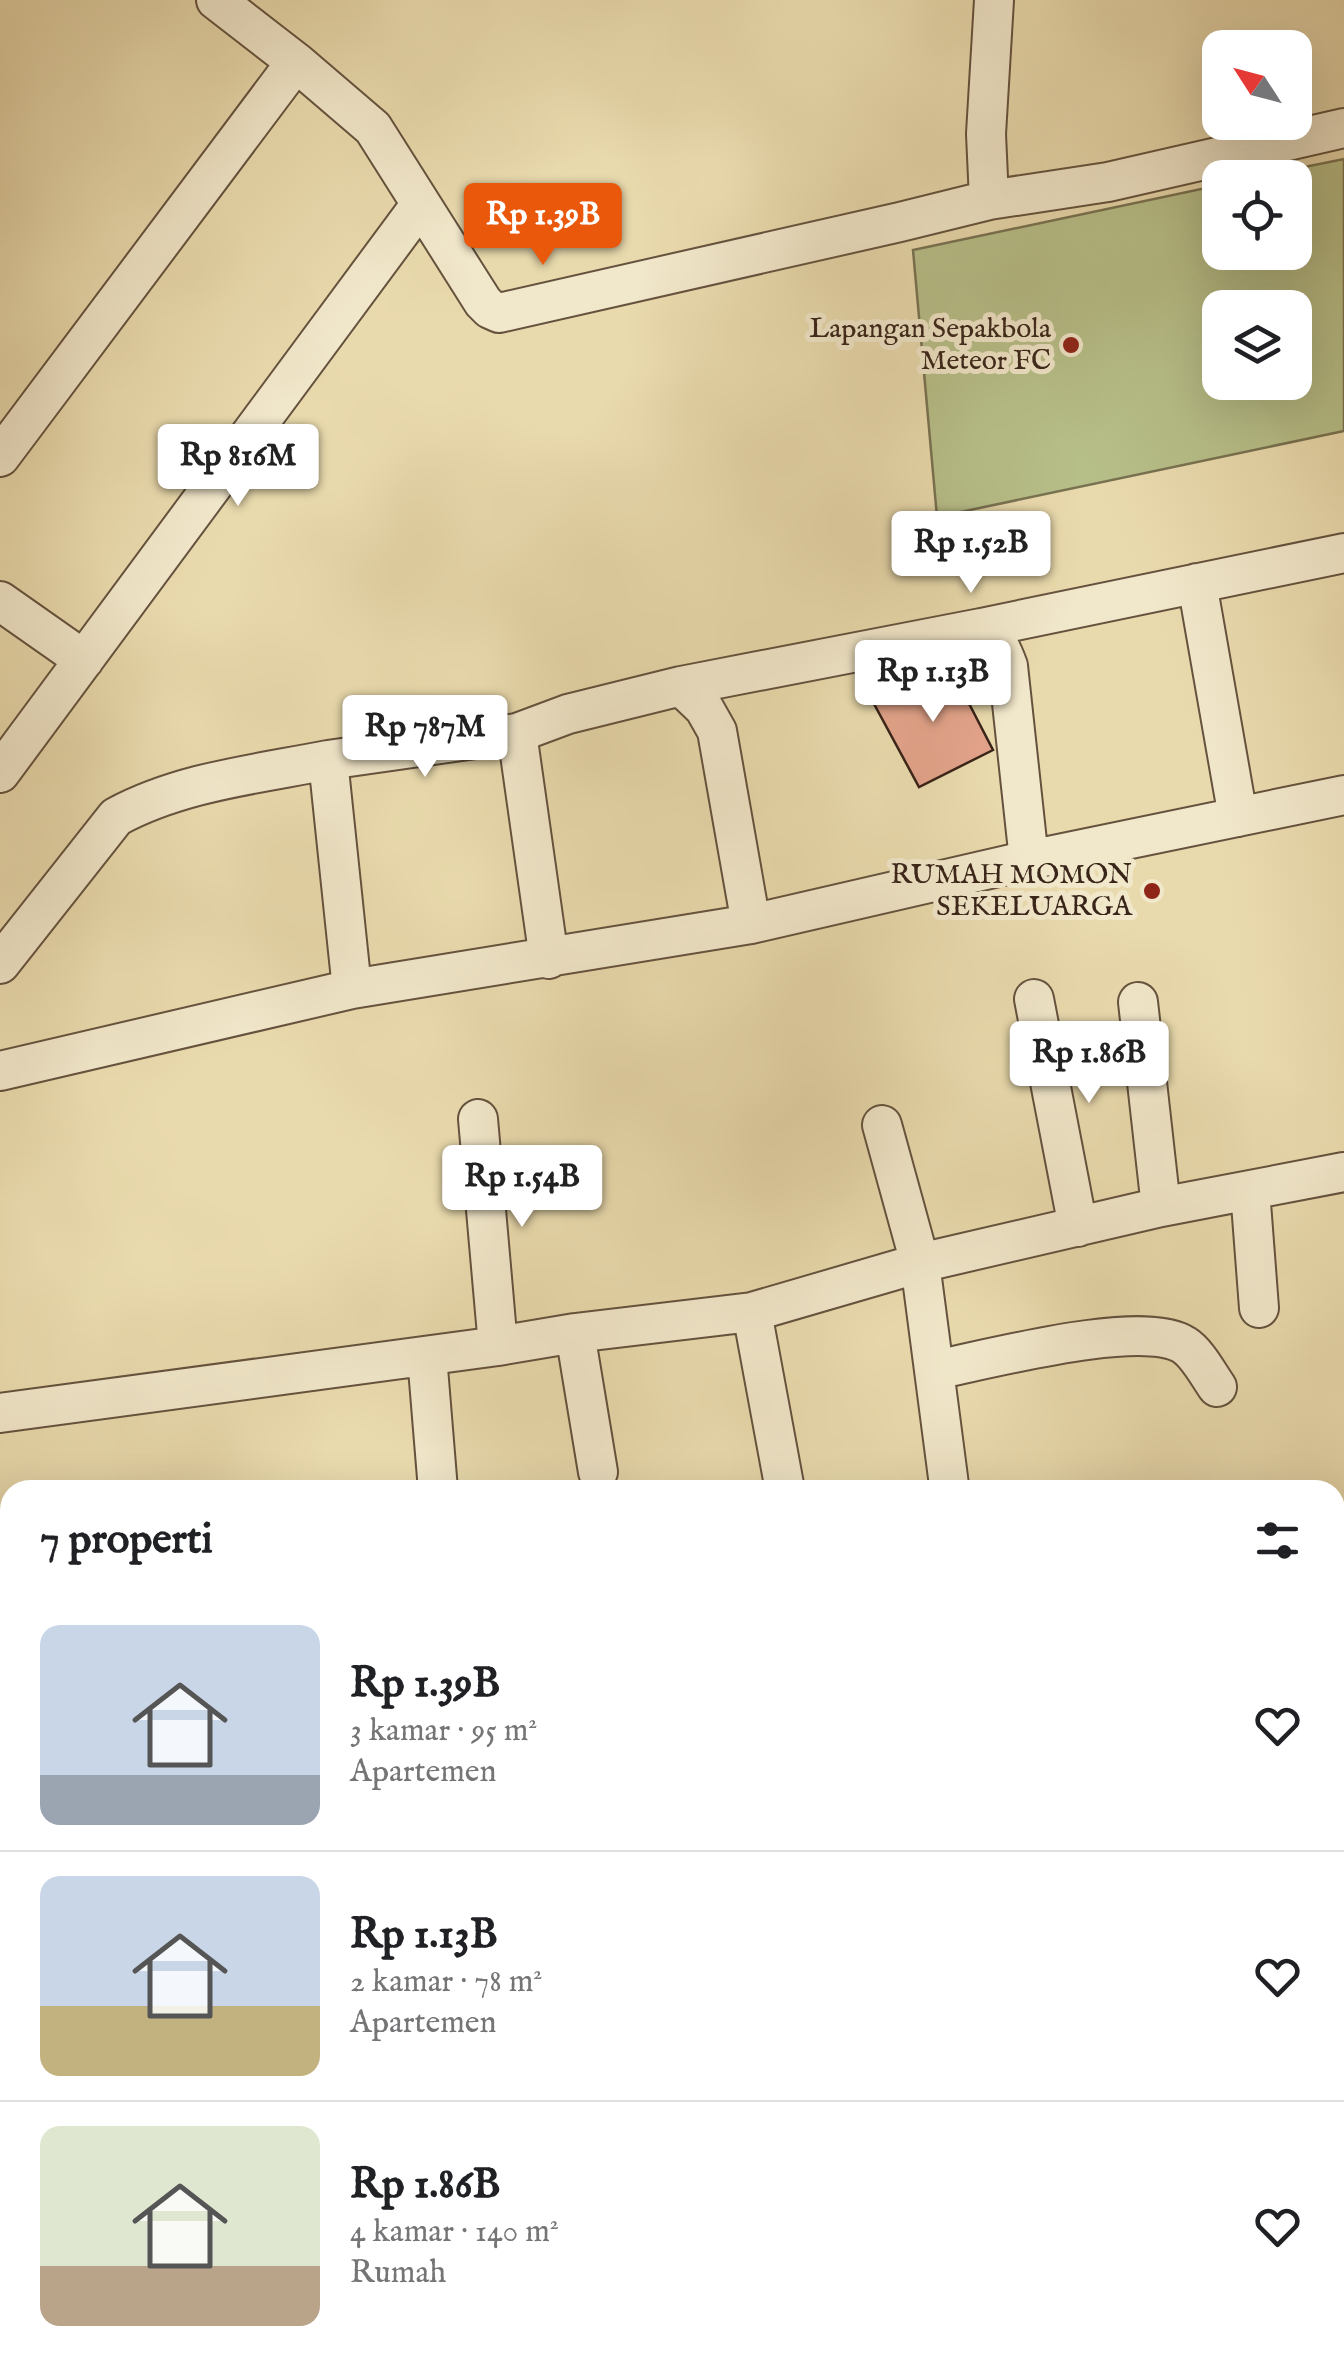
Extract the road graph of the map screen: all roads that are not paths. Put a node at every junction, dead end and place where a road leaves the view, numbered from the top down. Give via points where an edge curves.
1 (216, 0) edge
2 (994, 0) edge
3 (296, 62) junction
4 (1344, 128) edge
5 (988, 200) junction
6 (421, 204) junction
7 (0, 457) edge
8 (1344, 552) edge
9 (1197, 583) junction
10 (0, 600) edge
11 (981, 628) junction
12 (84, 660) junction
13 (681, 686) junction
14 (516, 733) junction
15 (328, 760) junction
16 (0, 773) edge
17 (1344, 794) edge
18 (1238, 817) junction
19 (1029, 860) junction
20 (751, 924) junction
21 (549, 958) junction
22 (0, 964) edge
23 (352, 989) junction
24 (1034, 998) dead end
25 (1138, 1002) dead end
26 (0, 1071) edge
27 (478, 1119) dead end
28 (882, 1125) dead end
29 (1344, 1172) edge
30 (1250, 1190) junction
31 (1161, 1207) junction
32 (1078, 1227) junction
33 (920, 1263) junction
34 (1259, 1308) dead end
35 (752, 1312) junction
36 (575, 1333) junction
37 (498, 1346) junction
38 (426, 1356) junction
39 (935, 1370) junction
40 (1217, 1387) dead end
41 (0, 1413) edge
42 (598, 1472) dead end
43 (437, 1480) edge
44 (783, 1480) edge
45 (949, 1480) edge

1 - 3 street
2 - 5 street
3 - 6 street via 373,128
3 - 7 street
4 - 5 street via 1108,182
5 - 6 street via 500,313 482,302
6 - 12 street
8 - 9 street
9 - 11 street
9 - 18 street
10 - 12 street
11 - 13 street
11 - 19 street via 998,643 1008,666
12 - 16 street
13 - 14 street
13 - 20 street via 718,731
14 - 15 street
14 - 21 street
15 - 22 street via 197,786 116,817
15 - 23 street
17 - 18 street
18 - 19 street
19 - 20 street
20 - 21 street
21 - 23 street
23 - 26 street
24 - 32 street
25 - 31 street
27 - 37 street
28 - 33 street
29 - 30 street
30 - 31 street
30 - 34 street
31 - 32 street
32 - 33 street
33 - 35 street
33 - 39 street
35 - 36 street
35 - 44 street
36 - 37 street
36 - 42 street
37 - 38 street
38 - 41 street
38 - 43 street
39 - 40 street via 1099,1337 1168,1337 1188,1346
39 - 45 street

